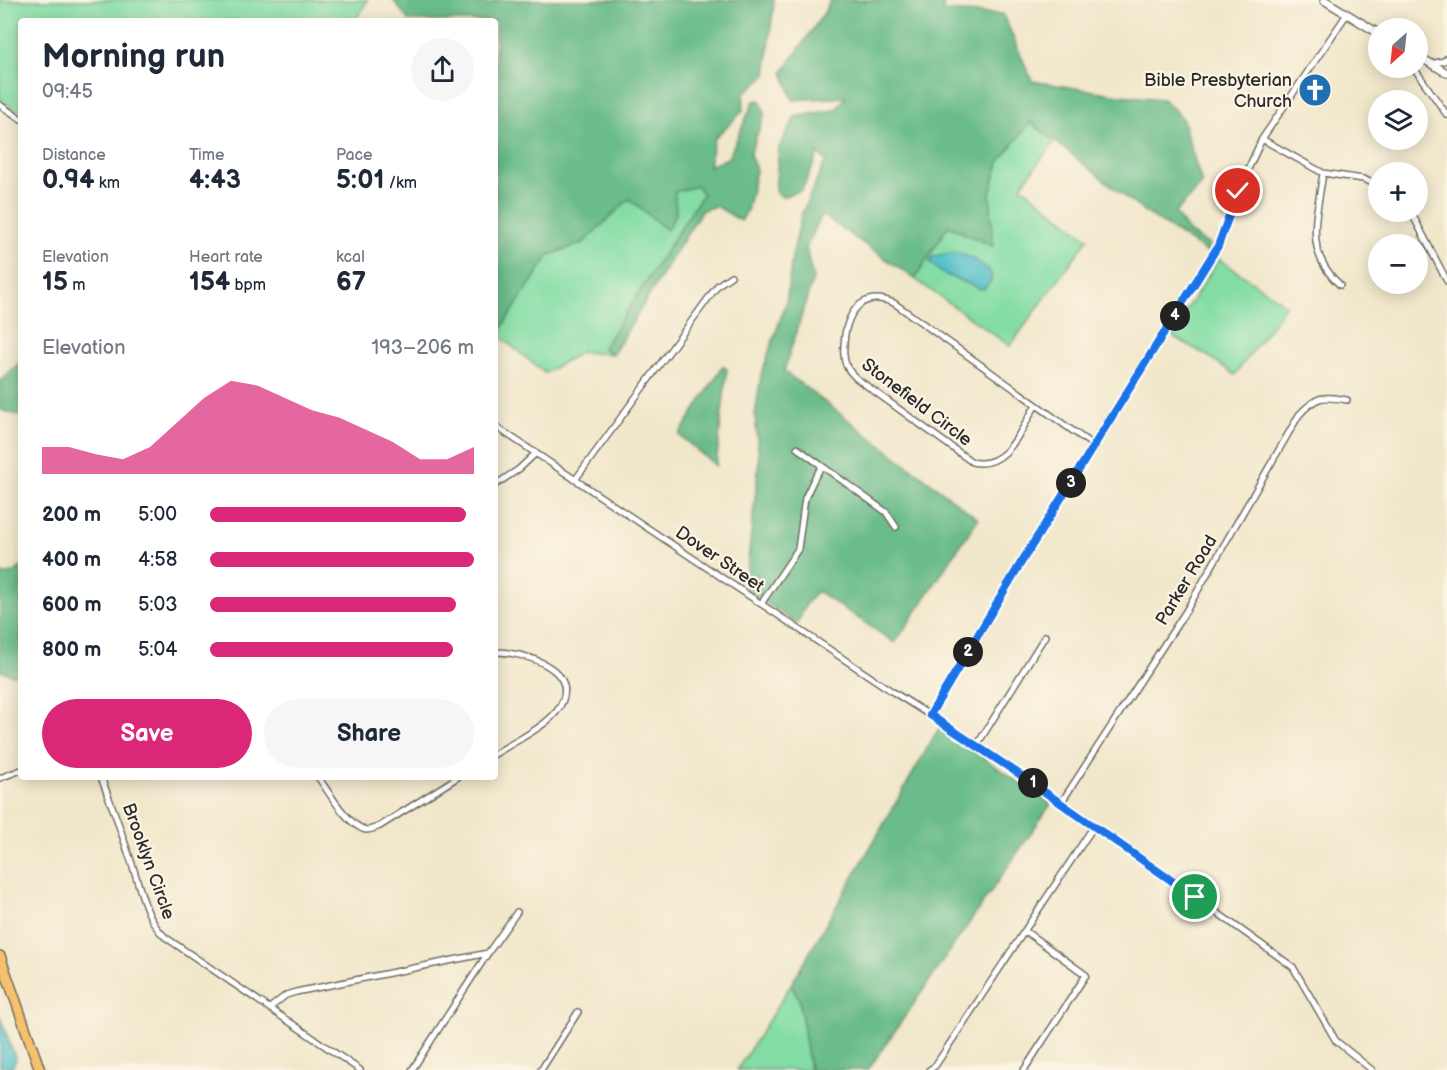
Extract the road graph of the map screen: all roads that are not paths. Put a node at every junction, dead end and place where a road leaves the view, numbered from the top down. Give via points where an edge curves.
1 (1324, 0) edge
2 (1347, 14) junction
3 (1368, 27) edge
4 (1447, 58) edge
5 (1428, 62) edge
6 (1431, 64) junction
7 (1447, 73) edge
8 (1421, 78) edge
9 (0, 105) edge
10 (1447, 115) edge
11 (18, 117) edge
12 (1262, 139) junction
13 (1323, 173) junction
14 (1368, 181) edge
15 (1417, 222) edge
16 (731, 276) dead end
17 (1447, 281) edge
18 (1340, 285) dead end
19 (1347, 400) dead end
20 (1036, 405) junction
21 (498, 428) edge
22 (1094, 446) junction
23 (797, 448) dead end
24 (536, 453) junction
25 (822, 466) junction
26 (575, 480) junction
27 (498, 483) edge
28 (896, 527) dead end
29 (760, 604) junction
30 (1045, 636) dead end
31 (498, 652) edge
32 (930, 715) junction
33 (977, 745) junction
34 (498, 752) edge
35 (18, 771) edge
36 (0, 778) edge
37 (102, 780) edge
38 (320, 780) edge
39 (453, 780) edge
40 (1061, 803) junction
41 (1094, 826) junction
42 (517, 912) dead end
43 (1025, 931) junction
44 (488, 953) junction
45 (0, 956) edge
46 (2, 970) edge
47 (271, 1007) junction
48 (578, 1012) dead end
49 (40, 1070) edge
50 (360, 1070) edge
51 (412, 1070) edge
52 (541, 1070) edge
53 (929, 1070) edge
54 (1024, 1070) edge
55 (1372, 1070) edge

1 - 2 street
2 - 3 street
2 - 12 street
4 - 6 street
5 - 6 street
6 - 7 street
8 - 10 street
9 - 11 street
12 - 13 street
12 - 22 street via 1218,246
13 - 14 street
13 - 18 street via 1315,246 1329,275
15 - 17 street
16 - 26 street via 718,285
19 - 40 street, Parker Road via 1317,398 1299,415 1186,610
20 - 20 street, Stonefield Circle via 894,303 876,298 865,300 849,319 844,358 856,378 972,462 990,463 1006,453
20 - 22 street, Stonefield Circle
21 - 24 street, Dover Street
22 - 32 street
23 - 25 street
24 - 26 street, Dover Street
24 - 27 street
25 - 28 street via 886,512
25 - 29 street via 805,498 798,549
26 - 29 street, Dover Street
29 - 32 street, Dover Street
30 - 33 street
31 - 34 street via 548,665 558,673 564,697 549,719
32 - 33 street, Dover Street
33 - 40 street, Dover Street
35 - 36 street
37 - 47 street, Brooklyn Circle via 158,930
38 - 39 street via 349,819 370,830
40 - 41 street, Dover Street
41 - 43 street
41 - 55 street, Dover Street via 1293,968 1336,1041
42 - 44 street
43 - 53 street
43 - 54 street via 1086,975
44 - 47 street via 296,992
44 - 51 street
45 - 46 main road
46 - 49 main road
47 - 50 street, Brooklyn Circle
48 - 52 street

